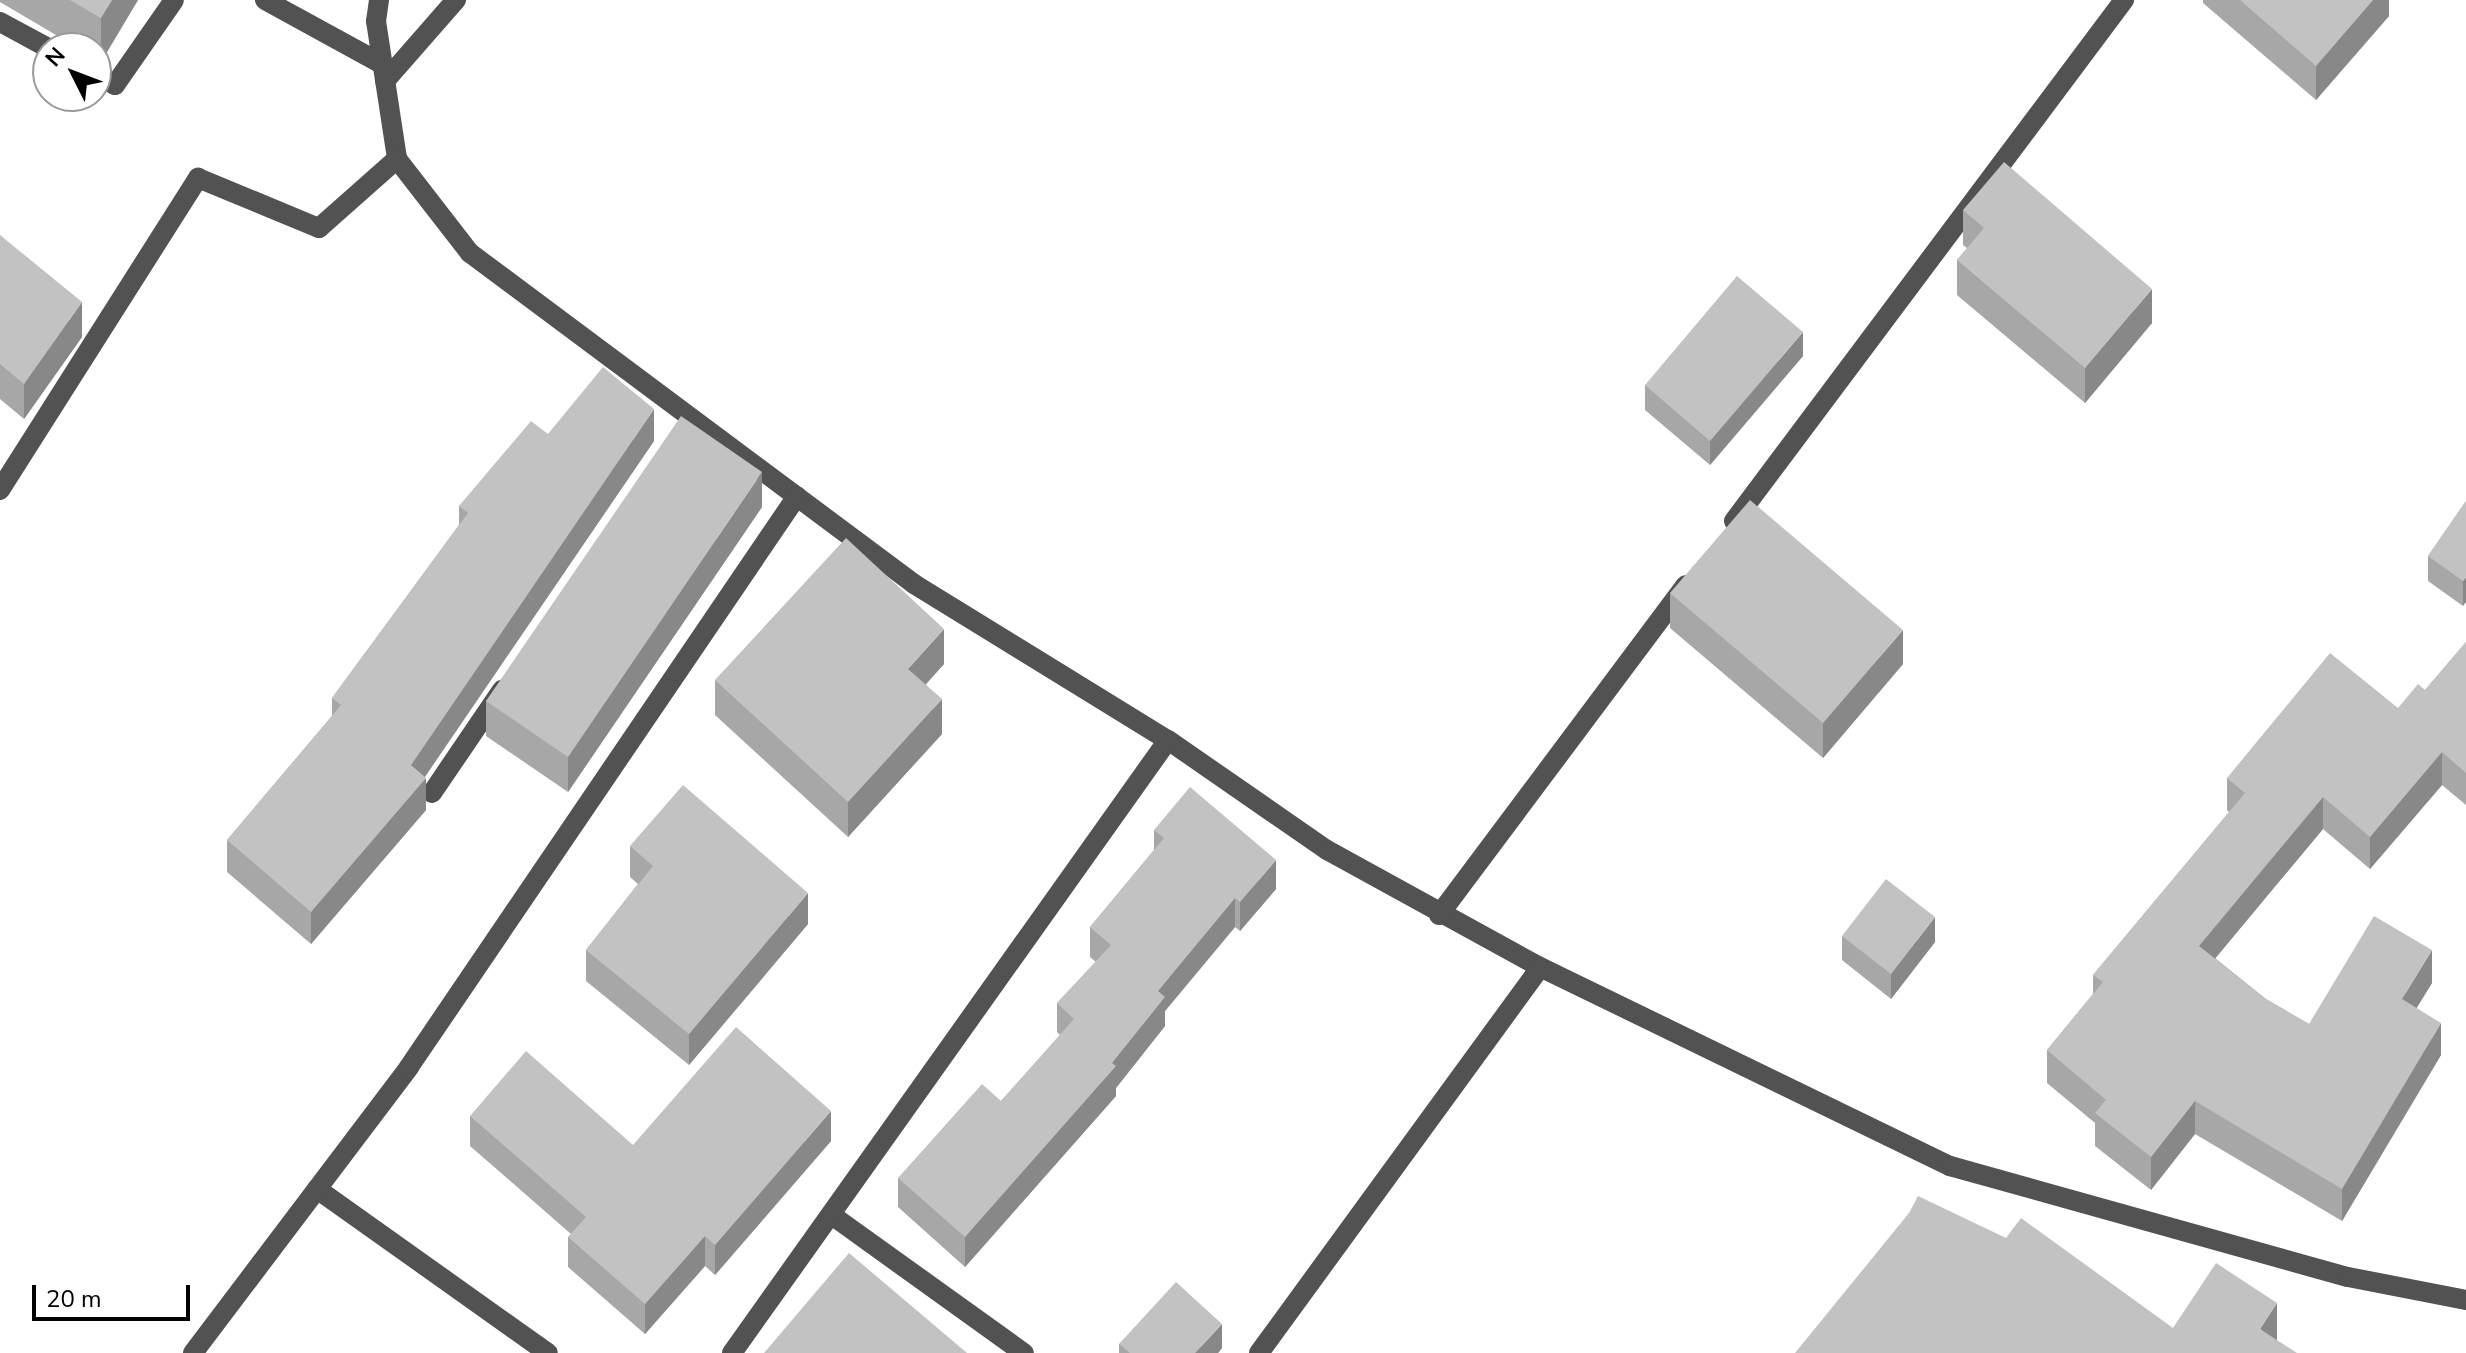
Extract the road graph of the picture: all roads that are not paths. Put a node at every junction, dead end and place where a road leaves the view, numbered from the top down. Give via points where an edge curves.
1 (174, 0) edge
2 (265, 0) edge
3 (379, 0) edge
4 (456, 0) edge
5 (2124, 0) edge
6 (0, 22) edge
7 (32, 39) edge
8 (383, 72) junction
9 (112, 83) edge
10 (397, 159) junction
11 (0, 490) edge
12 (797, 496) junction
13 (1717, 543) edge
14 (1698, 568) edge
15 (511, 676) edge
16 (1168, 740) junction
17 (432, 793) dead end
18 (1439, 915) junction
19 (1540, 967) junction
20 (317, 1189) junction
21 (833, 1216) junction
22 (2466, 1300) edge
23 (193, 1353) edge
24 (548, 1353) edge
25 (732, 1353) edge
26 (1024, 1353) edge
27 (1259, 1353) edge

1 - 9 street
2 - 8 street
3 - 8 street via 376,21
4 - 8 street
5 - 13 street
6 - 7 street
8 - 10 street
10 - 11 street via 319,228 198,178
10 - 12 street via 470,253 683,421
12 - 16 street via 914,584
12 - 20 street via 409,1067
14 - 18 street
15 - 17 street
16 - 18 street via 1327,850
16 - 21 street
18 - 19 street
19 - 22 street via 1950,1166 2348,1277
19 - 27 street
20 - 23 street
20 - 24 street
21 - 25 street
21 - 26 street

